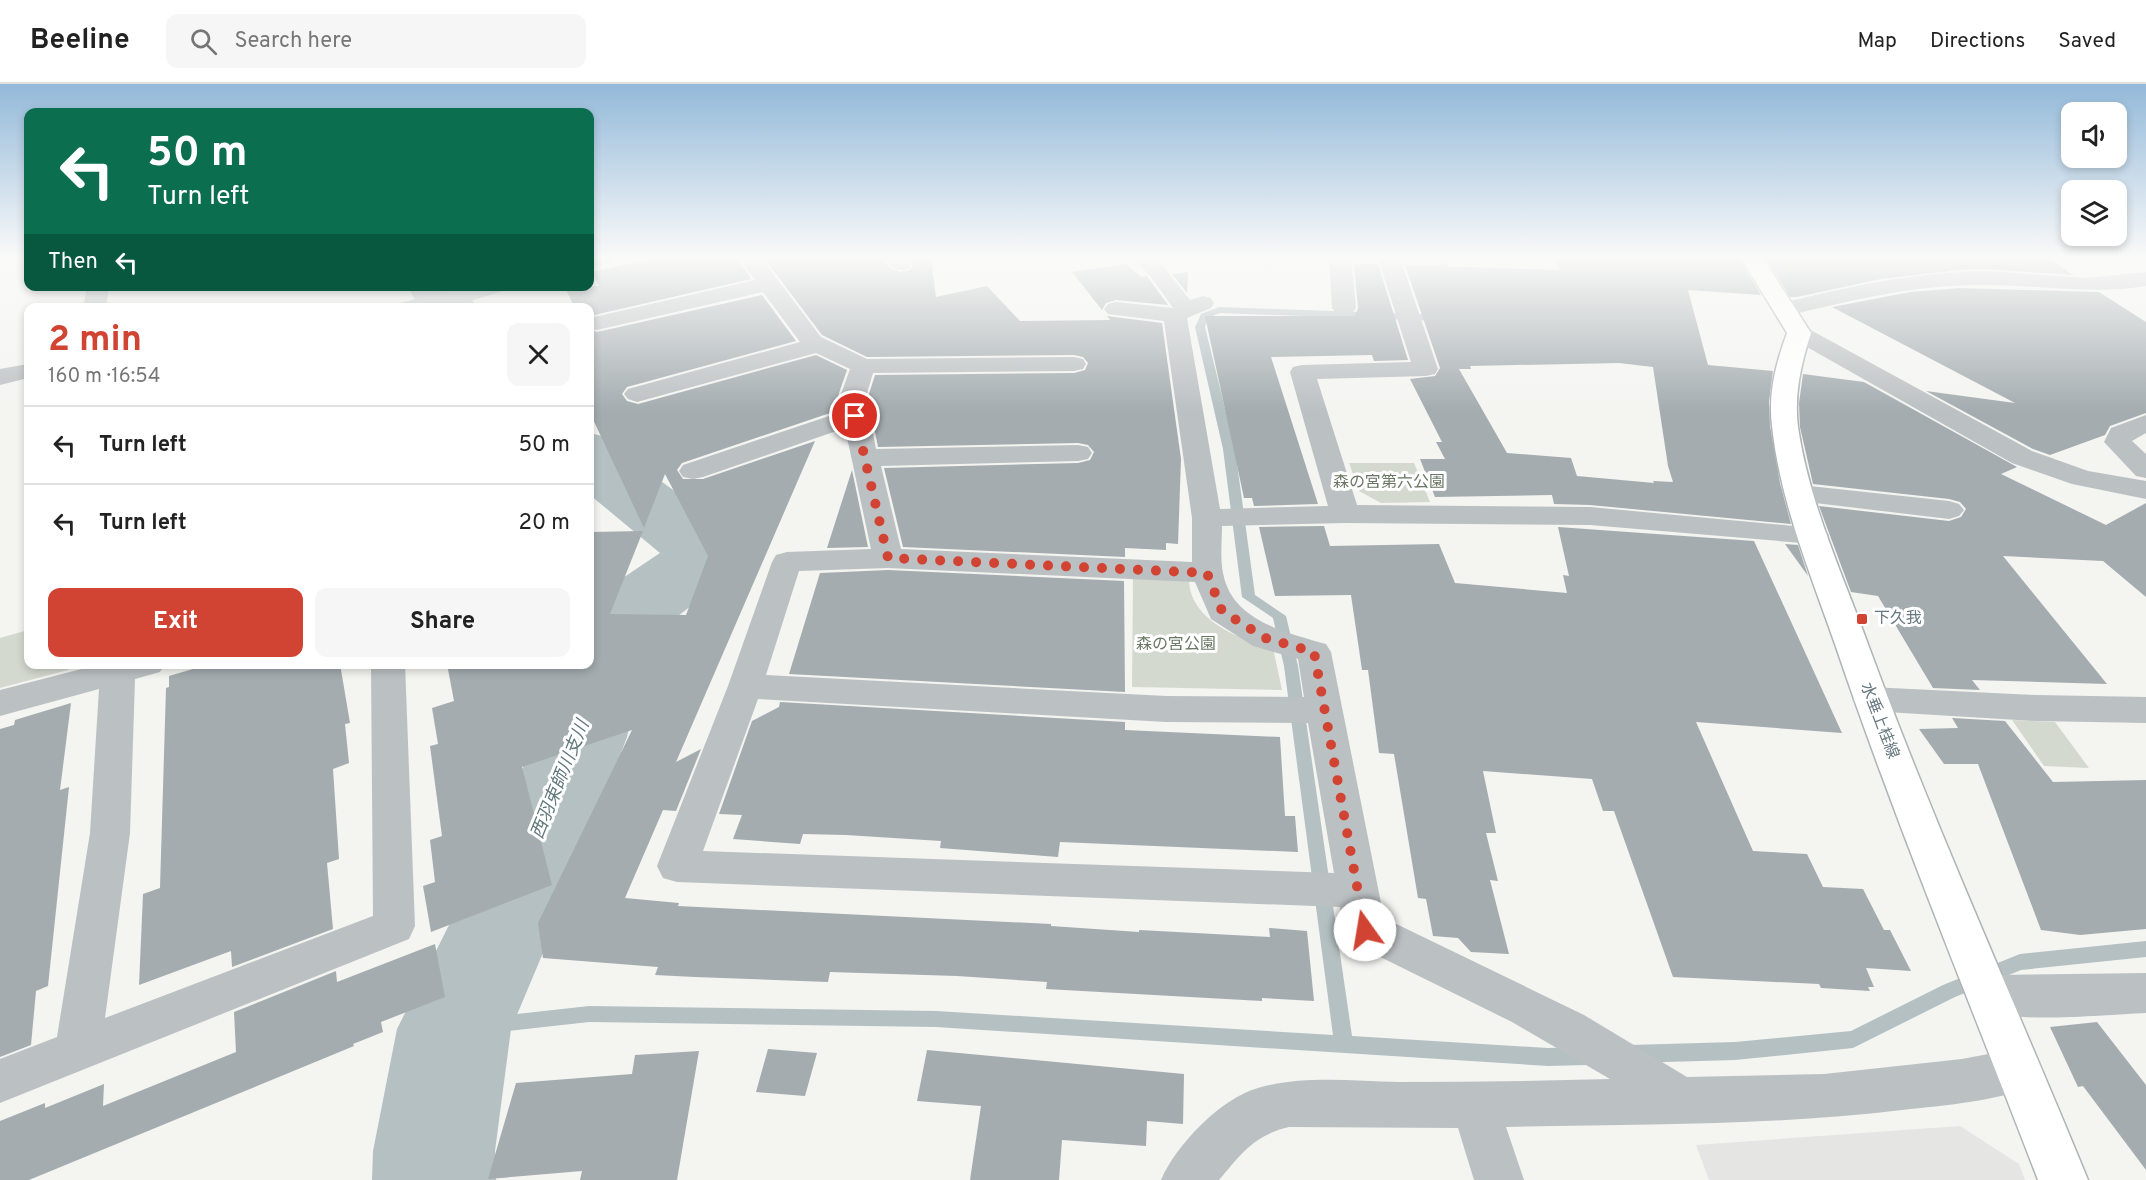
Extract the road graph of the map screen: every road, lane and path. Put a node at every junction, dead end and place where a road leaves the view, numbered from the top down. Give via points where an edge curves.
1 (658, 309) edge
2 (787, 309) edge
3 (1127, 309) edge
4 (1406, 309) edge
5 (1785, 309) edge
6 (1817, 309) edge
7 (1188, 310) joint
8 (1793, 321) junction
9 (597, 323) dead end
10 (818, 345) junction
11 (1074, 364) dead end
12 (863, 366) junction
13 (24, 372) edge
14 (0, 377) edge
15 (637, 394) dead end
16 (855, 416) junction
17 (2146, 423) edge
18 (1078, 453) dead end
19 (865, 459) junction
20 (2146, 470) edge
21 (693, 471) dead end
22 (2146, 490) edge
23 (1800, 494) junction
24 (1949, 510) dead end
25 (1345, 514) junction
26 (1227, 517) junction
27 (1814, 535) junction
28 (888, 558) junction
29 (1207, 573) junction
30 (121, 669) edge
31 (128, 669) edge
32 (388, 669) edge
33 (745, 686) junction
34 (1870, 699) junction
35 (0, 703) edge
36 (1302, 710) junction
37 (2146, 710) edge
38 (1330, 890) junction
39 (1983, 978) junction
40 (2146, 993) edge
41 (78, 1050) junction
42 (2020, 1070) junction
43 (0, 1081) edge
44 (1683, 1102) junction
45 (1475, 1105) junction
46 (1186, 1180) edge
47 (1499, 1180) edge
48 (2062, 1180) edge

1 - 9 street
2 - 10 street
3 - 7 street
4 - 25 street via 1426,369 1302,372
5 - 8 main road
6 - 8 street
7 - 26 street
8 - 22 street via 2022,457 2082,478
8 - 23 main road, 水垂上桂線 via 1784,375 1785,426
10 - 12 street
10 - 15 street
11 - 12 street
12 - 16 street via 853,397
13 - 14 street
16 - 19 street
16 - 21 street
17 - 20 street via 2121,434 2118,442
18 - 19 street
19 - 28 street
23 - 24 street
23 - 27 main road, 水垂上桂線
25 - 26 street
25 - 27 street via 1590,516
26 - 29 street
27 - 34 main road, 水垂上桂線
28 - 29 street
28 - 33 street via 787,562
29 - 36 street via 1222,611 1265,638 1314,652
30 - 35 street
31 - 41 street via 110,833
32 - 41 street via 394,926
33 - 36 street via 1166,709
33 - 38 street via 677,866
34 - 37 street
34 - 39 main road, 水垂上桂線
36 - 38 street
38 - 44 street via 1365,930 1506,997 1639,1070
39 - 40 street via 2077,996
39 - 42 main road, 水垂上桂線
41 - 43 street
42 - 44 street via 1824,1097
42 - 48 main road, 水垂上桂線
44 - 45 street
45 - 46 street via 1289,1104 1257,1111 1228,1131
45 - 47 street

